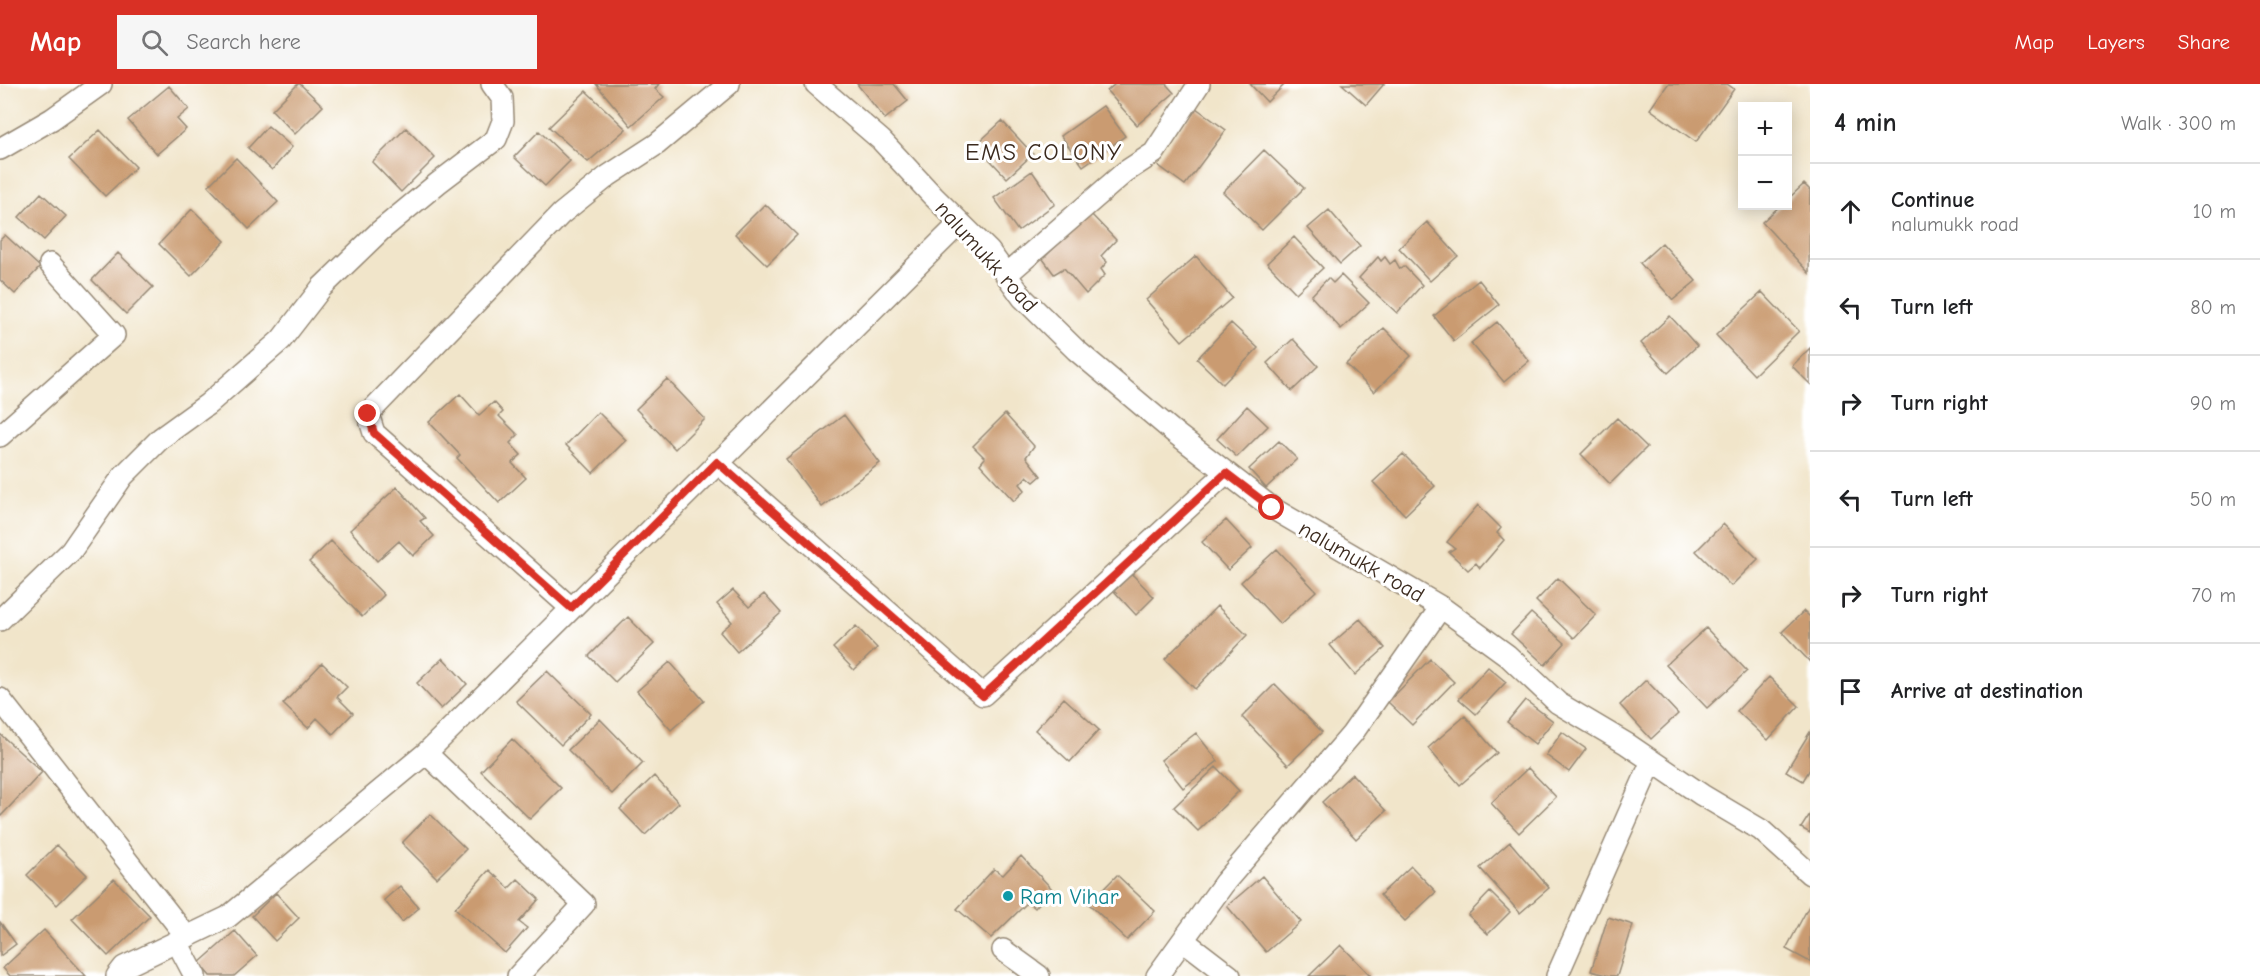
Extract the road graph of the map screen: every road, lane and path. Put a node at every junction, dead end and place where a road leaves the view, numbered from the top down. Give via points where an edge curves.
1 (101, 84) edge
2 (492, 84) edge
3 (729, 84) edge
4 (1199, 84) edge
5 (825, 87) edge
6 (0, 149) edge
7 (960, 223) junction
8 (50, 264) dead end
9 (1006, 275) junction
10 (0, 436) edge
11 (717, 462) junction
12 (1226, 473) junction
13 (1441, 607) junction
14 (571, 608) junction
15 (0, 620) edge
16 (0, 699) edge
17 (426, 753) junction
18 (1652, 761) junction
19 (1810, 874) edge
20 (182, 939) junction
21 (1183, 940) junction
22 (1003, 950) dead end
23 (117, 976) edge
24 (195, 976) edge
25 (518, 976) edge
26 (1039, 976) edge
27 (1157, 976) edge
28 (1230, 976) edge
29 (1557, 976) edge

1 - 6 street
2 - 15 street via 502,98 503,121 496,139 380,231 322,287 281,340 208,404 161,438 123,476 71,551
3 - 14 street via 657,144 608,176 561,214 368,414 374,433
4 - 9 street via 1154,153 1125,172
5 - 7 street, nalumukk road
7 - 9 street, nalumukk road
7 - 11 street
8 - 10 street via 114,335
9 - 12 street, nalumukk road via 1023,298 1076,350
11 - 12 street via 983,696
11 - 14 street
12 - 13 street, nalumukk road via 1272,508
13 - 18 street, nalumukk road via 1507,656 1558,703
13 - 21 street via 1352,734 1225,882
14 - 17 street
16 - 20 street
17 - 20 street via 228,917
17 - 25 street via 584,904
18 - 19 street, nalumukk road via 1761,830
18 - 29 street
20 - 23 street via 124,967
20 - 24 street
21 - 27 street
21 - 28 street
22 - 26 street

